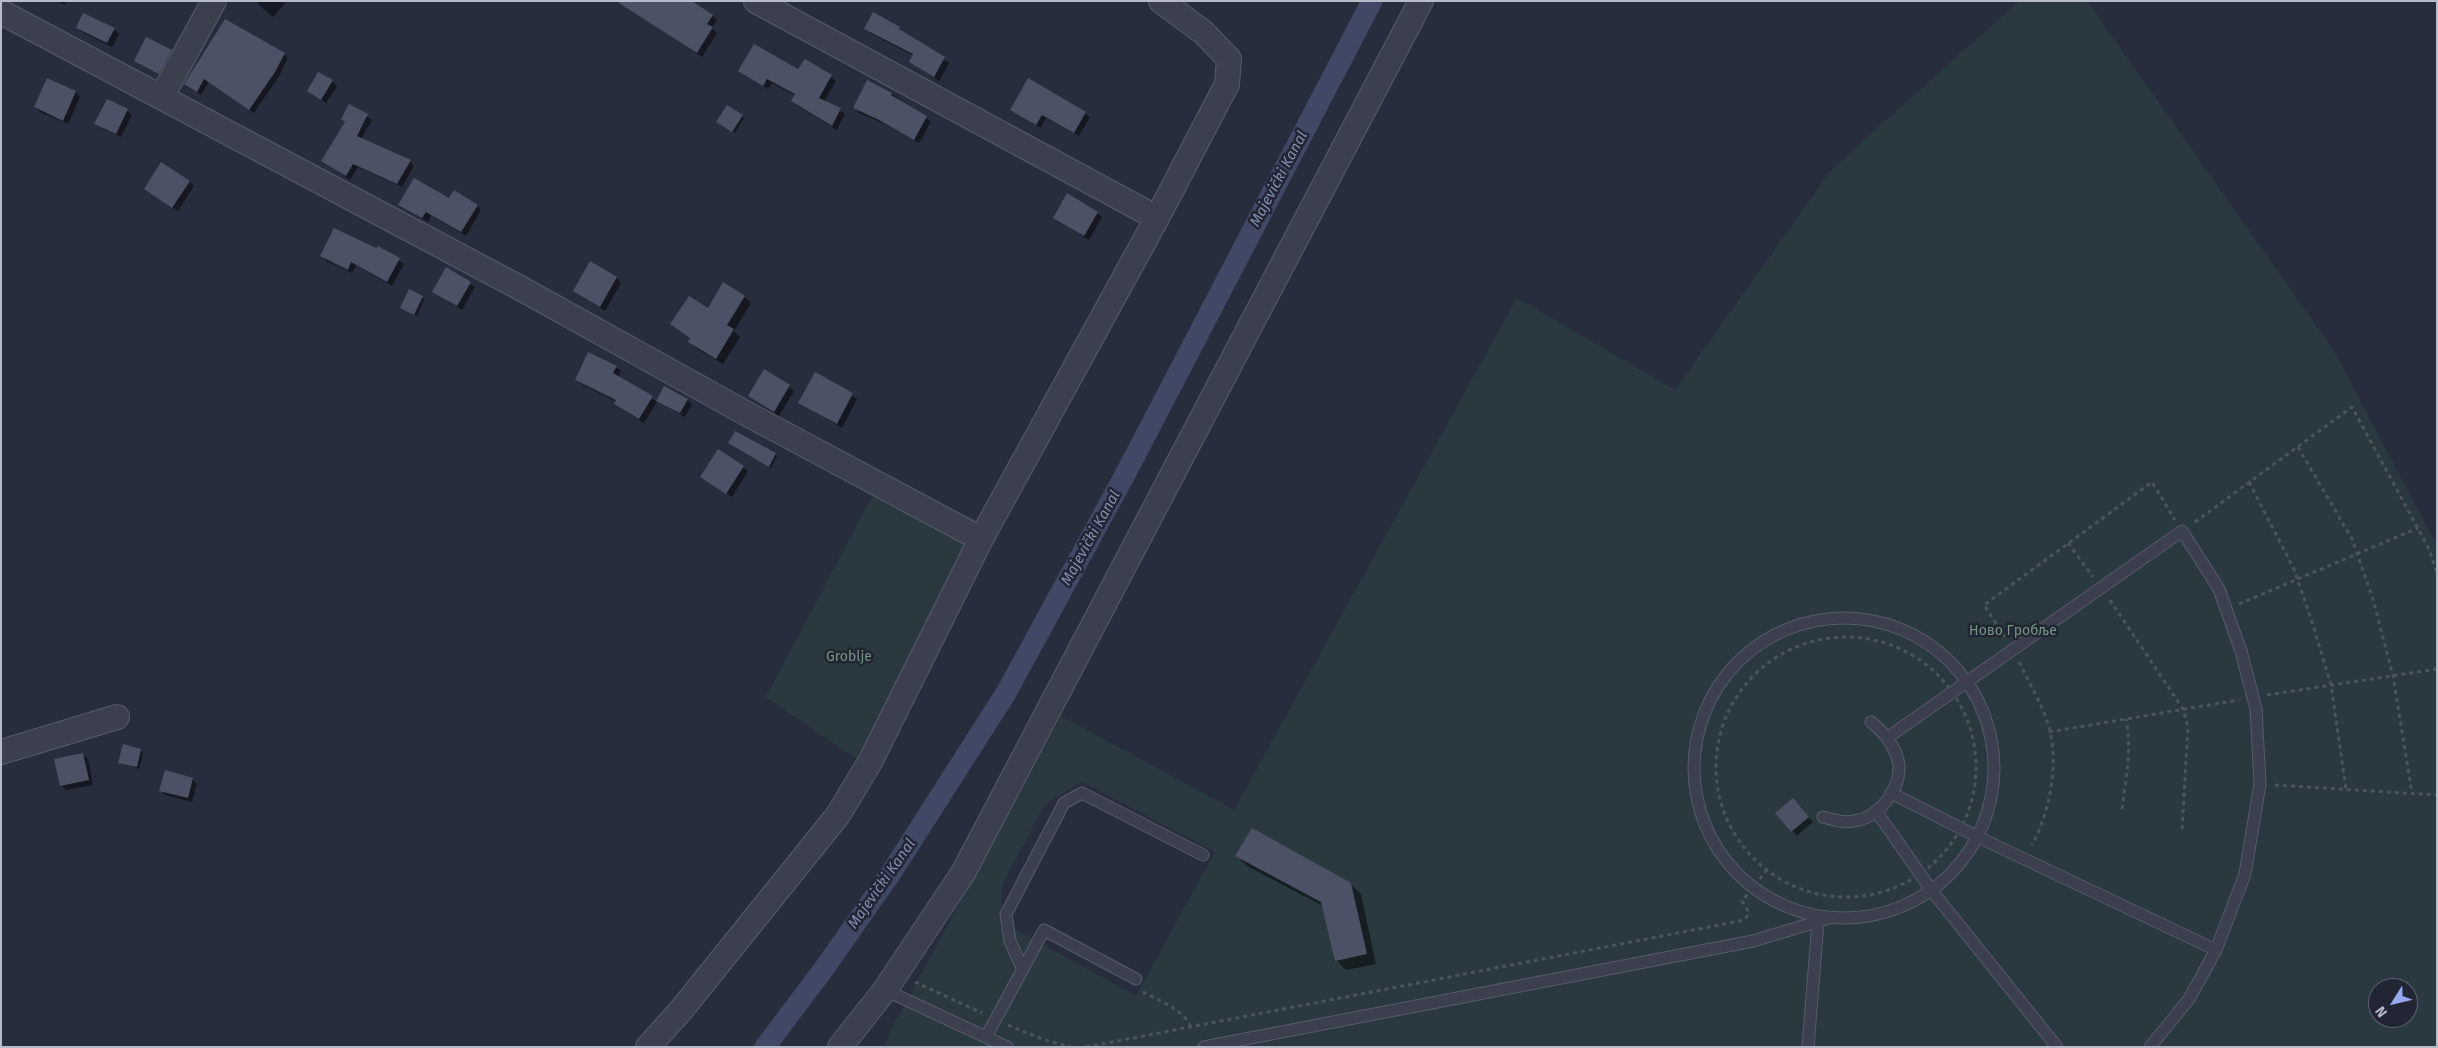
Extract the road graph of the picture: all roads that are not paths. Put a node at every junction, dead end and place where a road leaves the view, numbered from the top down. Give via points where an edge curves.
1 (214, 1) edge
2 (756, 1) edge
3 (1160, 1) edge
4 (1421, 1) edge
5 (1, 12) edge
6 (162, 96) junction
7 (1157, 218) junction
8 (981, 539) junction
9 (1966, 681) junction
10 (117, 717) dead end
11 (1871, 722) dead end
12 (1887, 738) junction
13 (1, 752) edge
14 (1892, 792) junction
15 (1876, 811) junction
16 (1824, 818) dead end
17 (1978, 838) junction
18 (1203, 855) dead end
19 (1932, 890) junction
20 (1831, 918) junction
21 (1818, 922) junction
22 (2216, 950) junction
23 (1023, 970) junction
24 (1136, 979) road end
25 (885, 990) junction
26 (986, 1037) junction
27 (648, 1047) edge
28 (840, 1047) edge
29 (1007, 1047) edge
30 (1204, 1047) edge
31 (1808, 1047) edge
32 (2057, 1047) edge
33 (2150, 1047) edge

1 - 6 street
2 - 7 street
3 - 7 street via 1203,32 1229,59 1227,84
4 - 25 street via 963,874
5 - 6 street
6 - 8 street
7 - 8 street
8 - 27 street via 871,760 838,815
9 - 12 lane
9 - 17 lane via 1986,719 1994,761 1991,804
9 - 20 lane via 1937,650 1919,638 1886,624 1858,619 1815,620 1775,635 1740,660 1726,676 1705,712 1695,754 1694,776 1703,818 1711,837 1736,872 1770,899 1810,915
9 - 22 lane via 2182,531 2219,589 2241,651 2256,709 2260,784 2244,874
10 - 13 street
11 - 12 lane
12 - 14 lane via 1899,766
14 - 15 lane
14 - 17 lane
15 - 16 lane via 1855,821
15 - 19 lane
17 - 19 lane via 1966,857
17 - 22 lane
18 - 23 lane via 1082,793 1064,803 1006,914 1010,941
19 - 20 lane via 1914,902 1880,914
19 - 32 lane
20 - 21 lane
21 - 30 lane via 1753,941
21 - 31 lane
22 - 33 lane via 2189,1000
23 - 24 lane via 1044,930
23 - 26 lane
25 - 26 lane
25 - 28 street
26 - 29 lane

